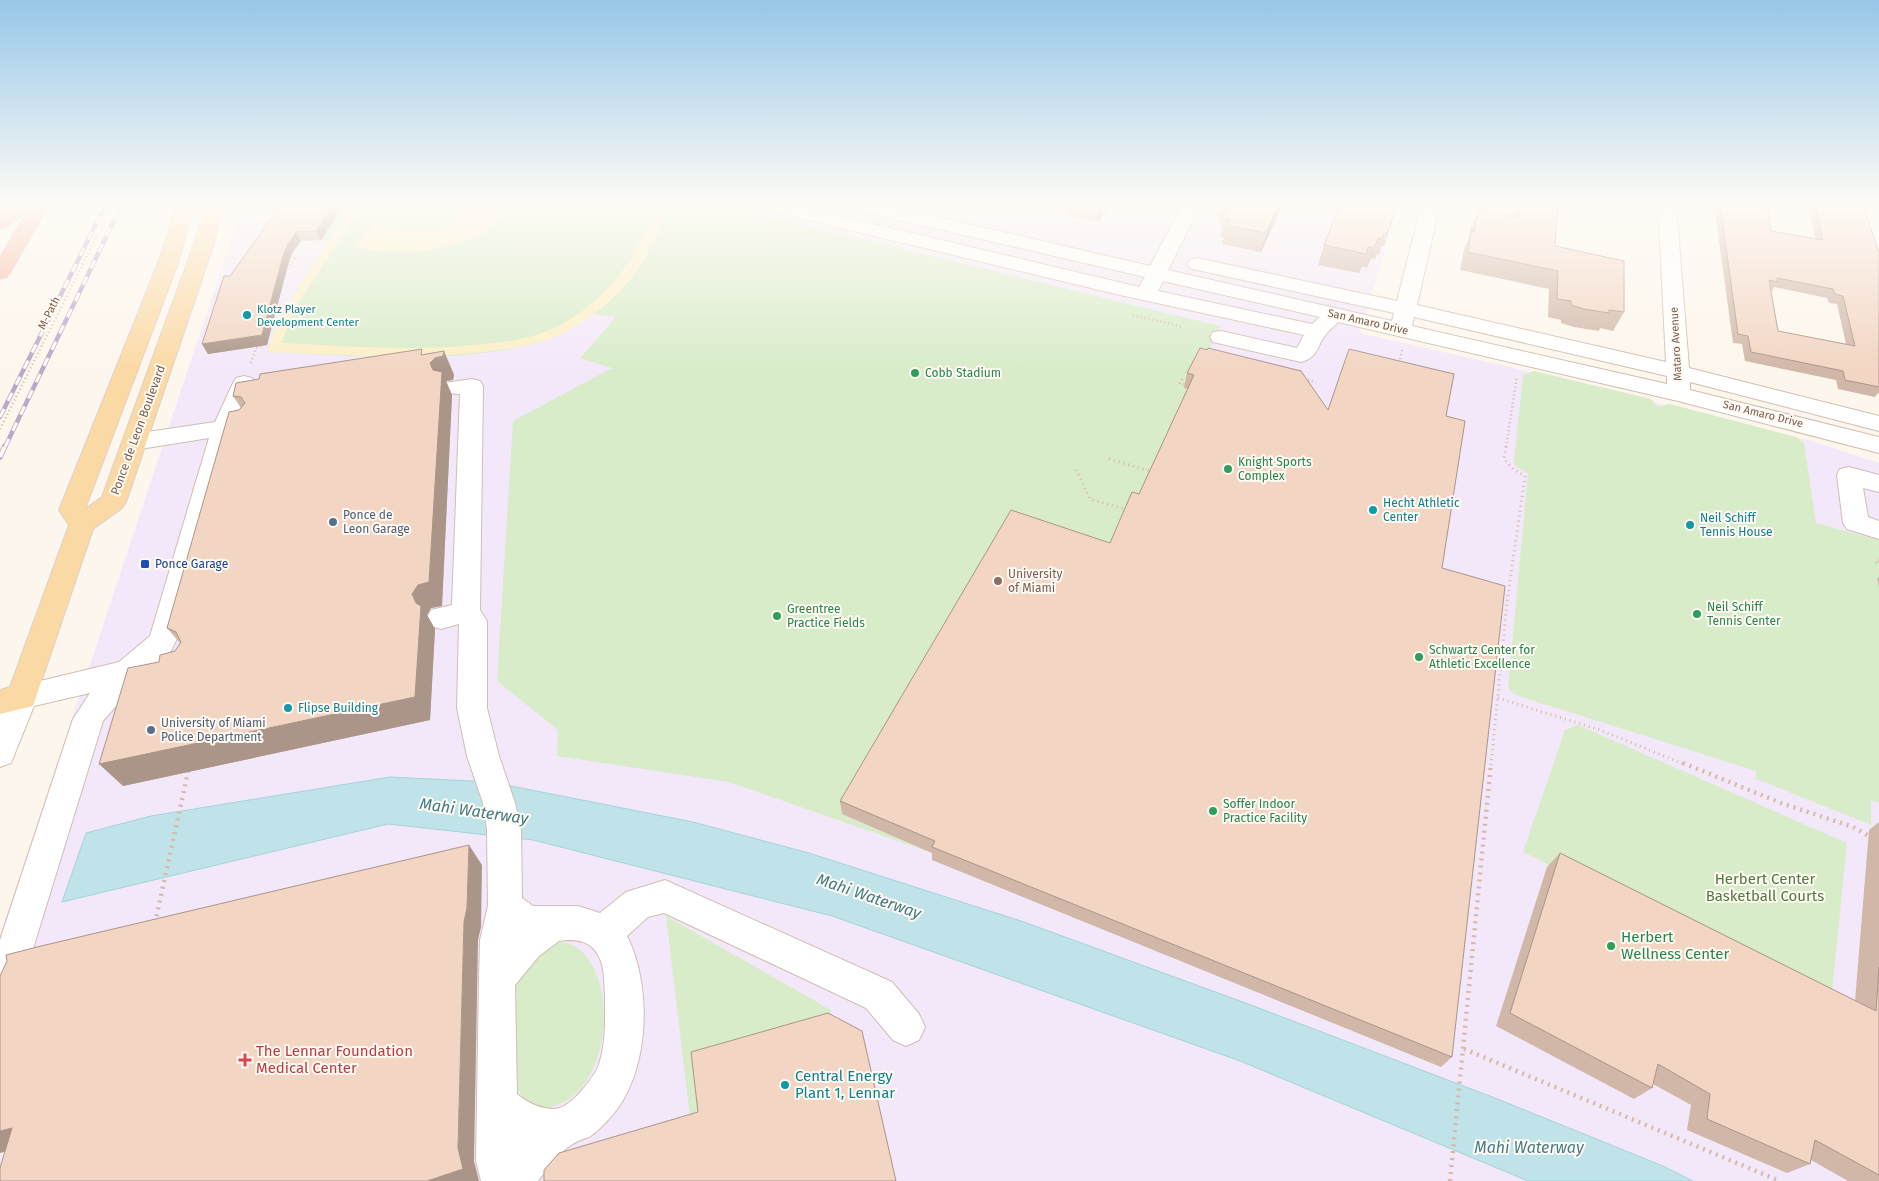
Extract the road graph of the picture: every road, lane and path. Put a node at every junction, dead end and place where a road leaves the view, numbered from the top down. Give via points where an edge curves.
1 (3, 259) edge
2 (85, 259) edge
3 (169, 259) edge
4 (199, 259) edge
5 (294, 259) edge
6 (995, 259) edge
7 (1134, 259) edge
8 (1163, 259) edge
9 (1419, 259) edge
10 (1670, 259) edge
11 (1160, 265) junction
12 (0, 273) edge
13 (282, 276) edge
14 (1146, 293) junction
15 (1333, 314) junction
16 (1403, 328) junction
17 (1318, 331) junction
18 (1221, 337) dead end
19 (1397, 369) edge
20 (1517, 373) dead end
21 (1182, 379) dead end
22 (244, 383) edge
23 (1678, 383) junction
24 (1193, 386) edge
25 (453, 388) dead end
26 (1879, 424) edge
27 (239, 425) junction
28 (0, 429) edge
29 (134, 442) junction
30 (1879, 445) edge
31 (1108, 459) dead end
32 (1076, 470) dead end
33 (1153, 472) edge
34 (1879, 484) edge
35 (1128, 510) edge
36 (82, 524) junction
37 (1879, 530) edge
38 (1879, 561) edge
39 (1879, 565) edge
40 (129, 671) junction
41 (1498, 698) junction
42 (11, 700) edge
43 (0, 754) edge
44 (188, 772) edge
45 (1869, 836) dead end
46 (505, 906) junction
47 (154, 926) edge
48 (550, 926) junction
49 (604, 933) junction
50 (16, 978) edge
51 (497, 980) junction
52 (906, 1027) dead end
53 (1464, 1049) junction
54 (498, 1104) junction
55 (558, 1130) junction
56 (502, 1181) edge
57 (513, 1181) edge
58 (1450, 1181) edge
59 (1780, 1181) edge

1 - 12 highway
2 - 28 path, M-Path
3 - 36 main road via 72,510
4 - 29 main road, Ponce de Leon Boulevard
5 - 13 path
6 - 14 street
7 - 11 street, San Amaro Drive
8 - 11 street
9 - 16 street
10 - 23 street, Mataro Avenue
11 - 14 street
11 - 15 street, San Amaro Drive
11 - 16 street, San Amaro Drive
14 - 17 street
15 - 16 street, San Amaro Drive
15 - 17 street
16 - 19 path
16 - 23 street, San Amaro Drive
17 - 18 street via 1314,341 1301,355
20 - 41 path via 1504,459 1525,476 1507,602
21 - 24 path via 1180,383
22 - 27 street
23 - 26 street, San Amaro Drive via 1760,391
23 - 30 street, San Amaro Drive
25 - 46 street via 472,386 454,615 473,621 472,708 504,829
27 - 29 street
27 - 40 street via 187,553 161,643 173,653
29 - 36 main road, Ponce de Leon Boulevard via 112,502
31 - 33 path
32 - 35 path via 1090,499
34 - 37 street via 1848,475 1856,523
36 - 42 main road
38 - 39 path via 1875,562
40 - 42 street
40 - 50 street via 95,707 85,728 14,952
41 - 45 path via 1600,730 1781,803 1853,827
41 - 53 path
42 - 43 street
44 - 47 path
46 - 48 street via 515,917 527,923
46 - 51 street via 498,940
48 - 49 street via 573,921 588,924
48 - 51 street via 526,943
49 - 52 street via 638,904 665,896 879,994
49 - 55 street via 615,951 622,974 623,1055 615,1079 597,1103 580,1120
51 - 54 street
53 - 58 path
53 - 59 path
54 - 55 street via 516,1119 532,1126
54 - 56 street via 497,1161
55 - 57 street via 538,1148

